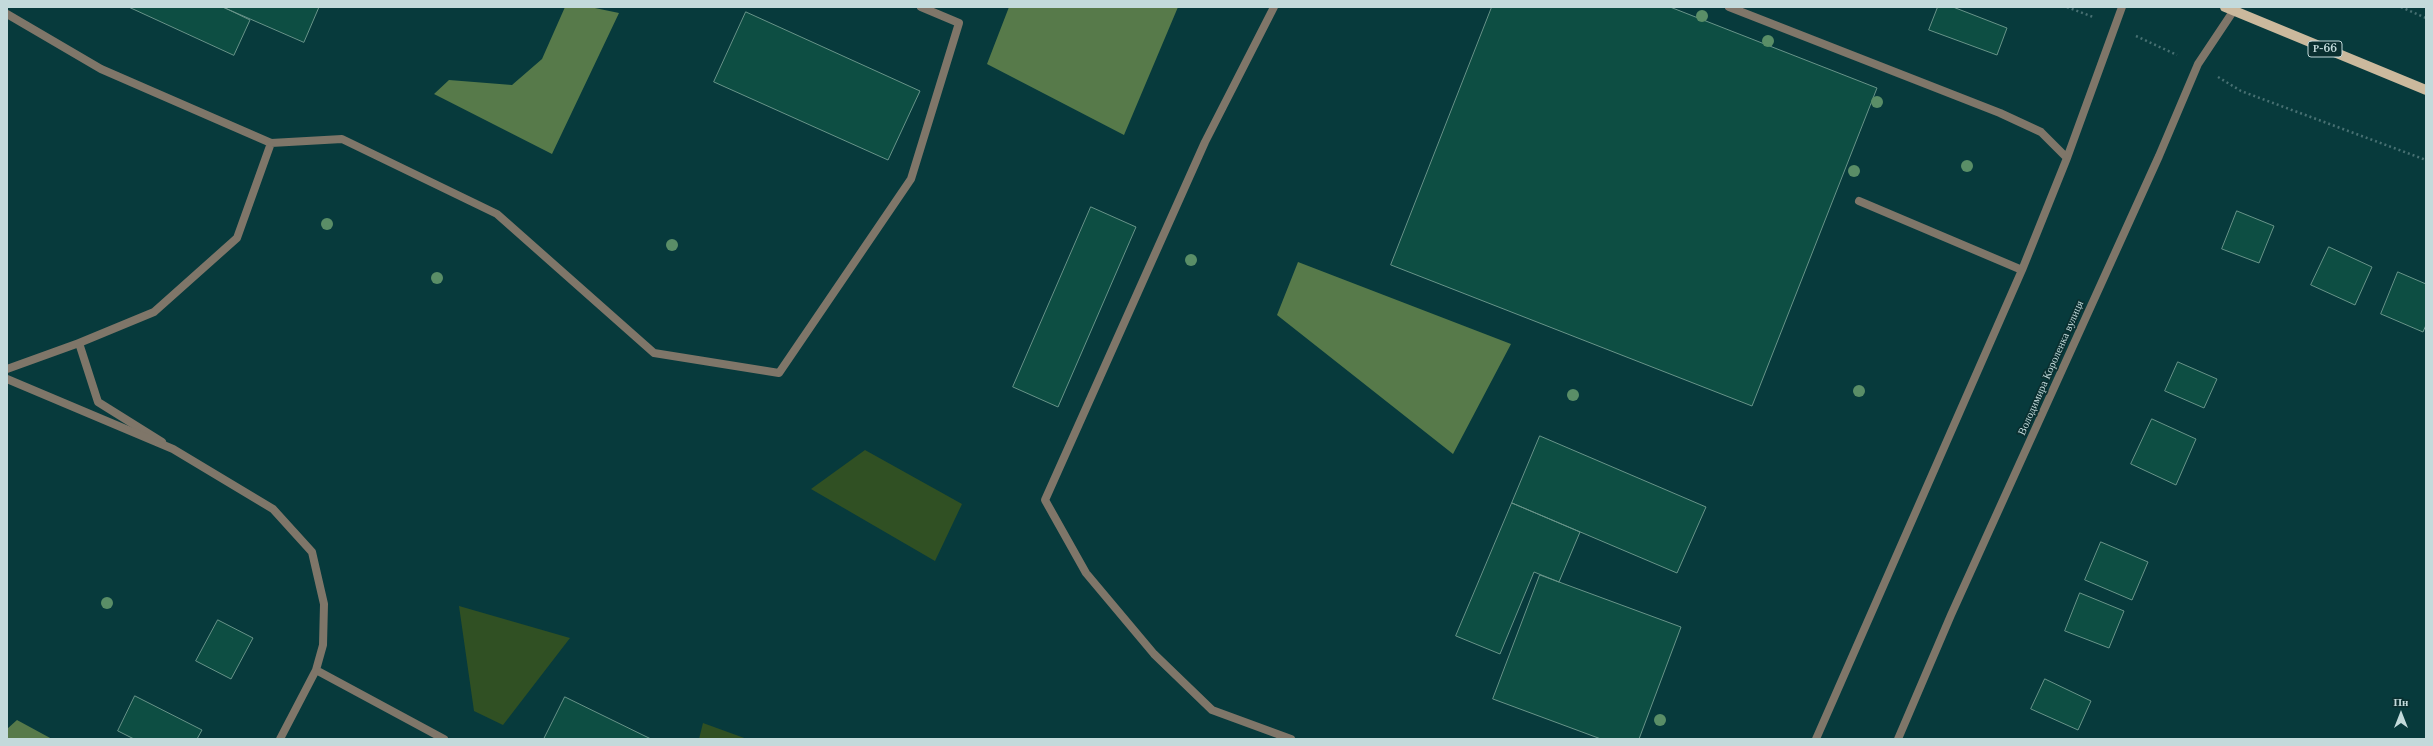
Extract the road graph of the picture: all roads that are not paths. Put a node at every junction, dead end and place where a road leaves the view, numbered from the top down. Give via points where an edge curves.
1 (921, 7) edge
2 (1274, 7) edge
3 (1729, 7) edge
4 (2122, 7) edge
5 (2232, 8) edge
6 (7, 14) edge
7 (2426, 90) edge
8 (271, 142) junction
9 (2067, 158) junction
10 (1859, 201) dead end
11 (2022, 270) junction
12 (79, 344) junction
13 (7, 369) edge
14 (7, 379) edge
15 (173, 449) junction
16 (316, 670) junction
17 (280, 739) edge
18 (444, 739) edge
19 (1291, 739) edge
20 (1816, 739) edge
21 (1898, 739) edge

1 - 8 street via 959,23 910,179 779,373 654,353 496,214 342,139
2 - 19 street via 1205,142 1045,500 1086,573 1154,654 1212,710
3 - 9 street via 2000,113 2041,132
4 - 9 street
5 - 7 main road, Р-66
5 - 21 street, Володимира Короленка вулиця via 2198,64
6 - 8 street via 101,69
8 - 12 street via 237,238 154,312
9 - 11 street
10 - 11 street
11 - 20 street
12 - 13 street
12 - 15 street via 98,402
14 - 15 street
15 - 16 street via 273,509 312,552 324,604 323,645
16 - 17 street
16 - 18 street

